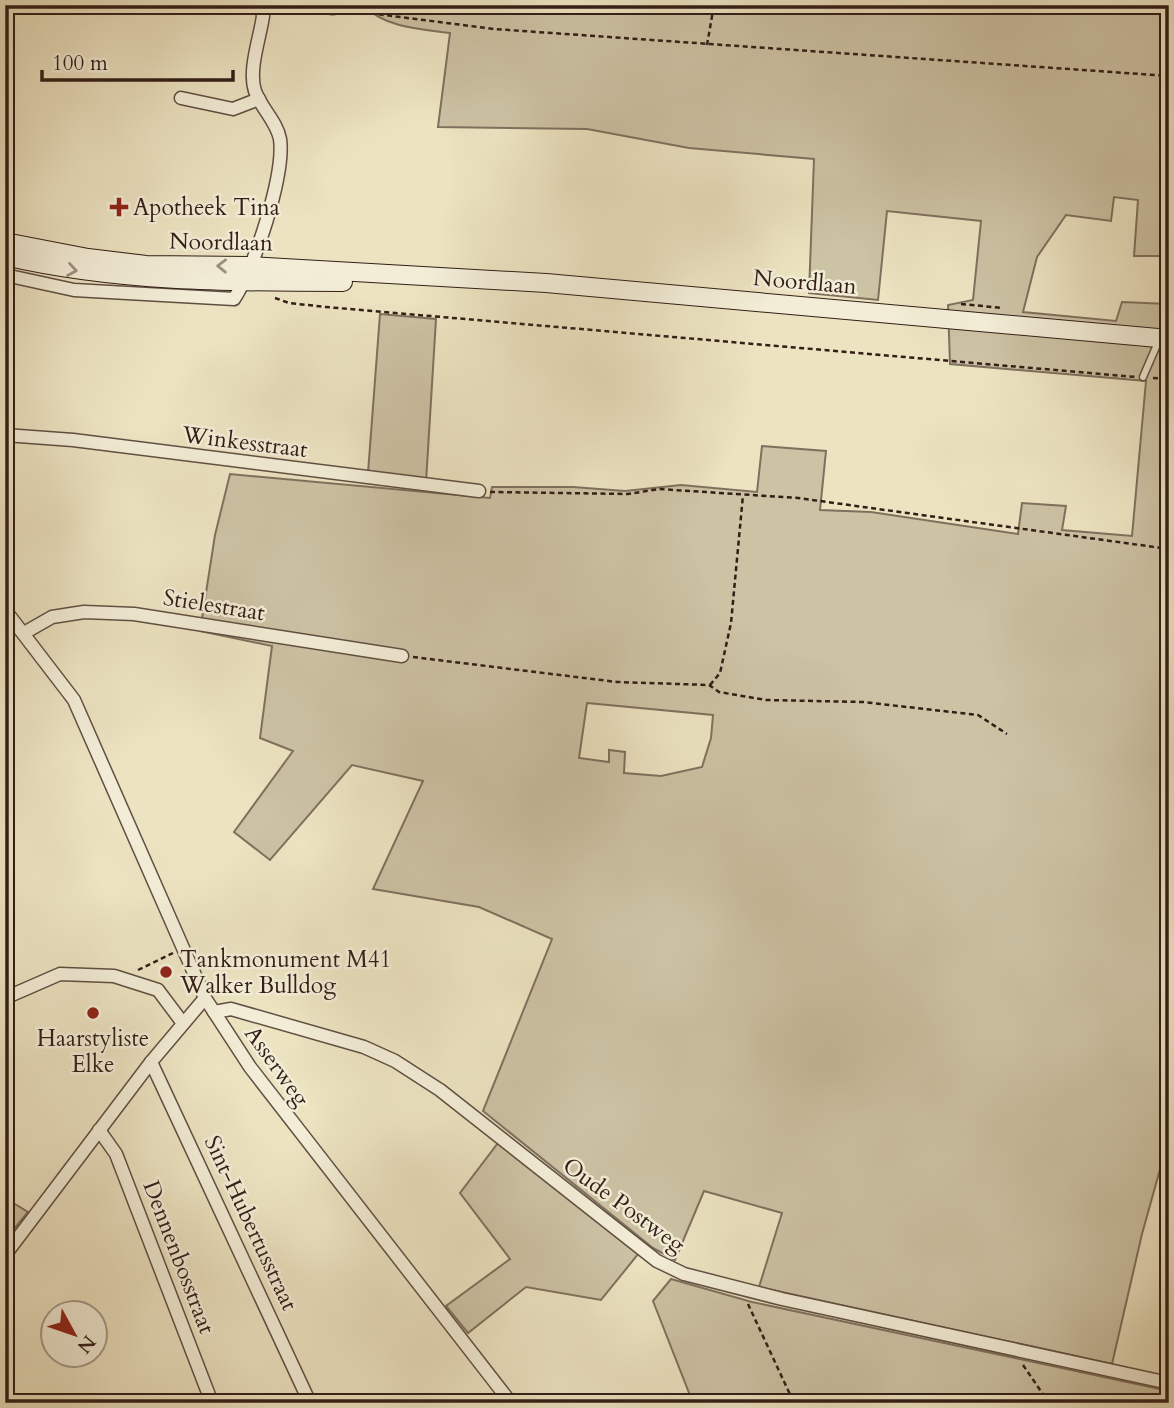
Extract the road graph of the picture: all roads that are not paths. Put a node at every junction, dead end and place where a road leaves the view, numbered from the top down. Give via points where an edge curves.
1 (261, 5) edge
2 (308, 5) edge
3 (333, 8) road end
4 (181, 98) dead end
5 (259, 99) junction
6 (5, 242) edge
7 (5, 256) edge
8 (5, 275) edge
9 (245, 279) junction
10 (1164, 339) edge
11 (1143, 377) road end
12 (5, 435) edge
13 (479, 491) road end
14 (8, 618) edge
15 (24, 634) junction
16 (402, 656) road end
17 (5, 998) edge
18 (205, 998) junction
19 (214, 1012) junction
20 (182, 1022) junction
21 (151, 1062) junction
22 (99, 1130) junction
23 (5, 1255) edge
24 (1169, 1383) edge
25 (212, 1403) edge
26 (310, 1403) edge
27 (511, 1403) edge

1 - 5 street via 254,74
2 - 3 street
4 - 5 street via 233,109
5 - 9 street via 280,146 271,202
9 -> 6 main road, Noordlaan
7 -> 9 main road, Noordlaan via 94,273
8 - 9 street, Noordlaan via 74,290 234,299
9 - 10 main road, Noordlaan via 437,278 546,284
10 - 11 lane
12 - 13 street, Winkesstraat
14 - 15 street, Asserweg
15 - 16 street, Stielestraat via 52,617 84,612 134,614
15 - 18 street, Asserweg via 75,699
17 - 20 street via 60,974 122,978 158,990
18 - 19 street, Asserweg
18 - 20 street
19 - 24 street, Oude Postweg via 231,1009 364,1046 394,1061 440,1090 657,1261 684,1273
19 - 27 street, Asserweg via 297,1129
20 - 21 street
21 - 22 street
21 - 26 street, Sint-Hubertusstraat
22 - 23 street
22 - 25 street, Dennenbosstraat via 116,1154

